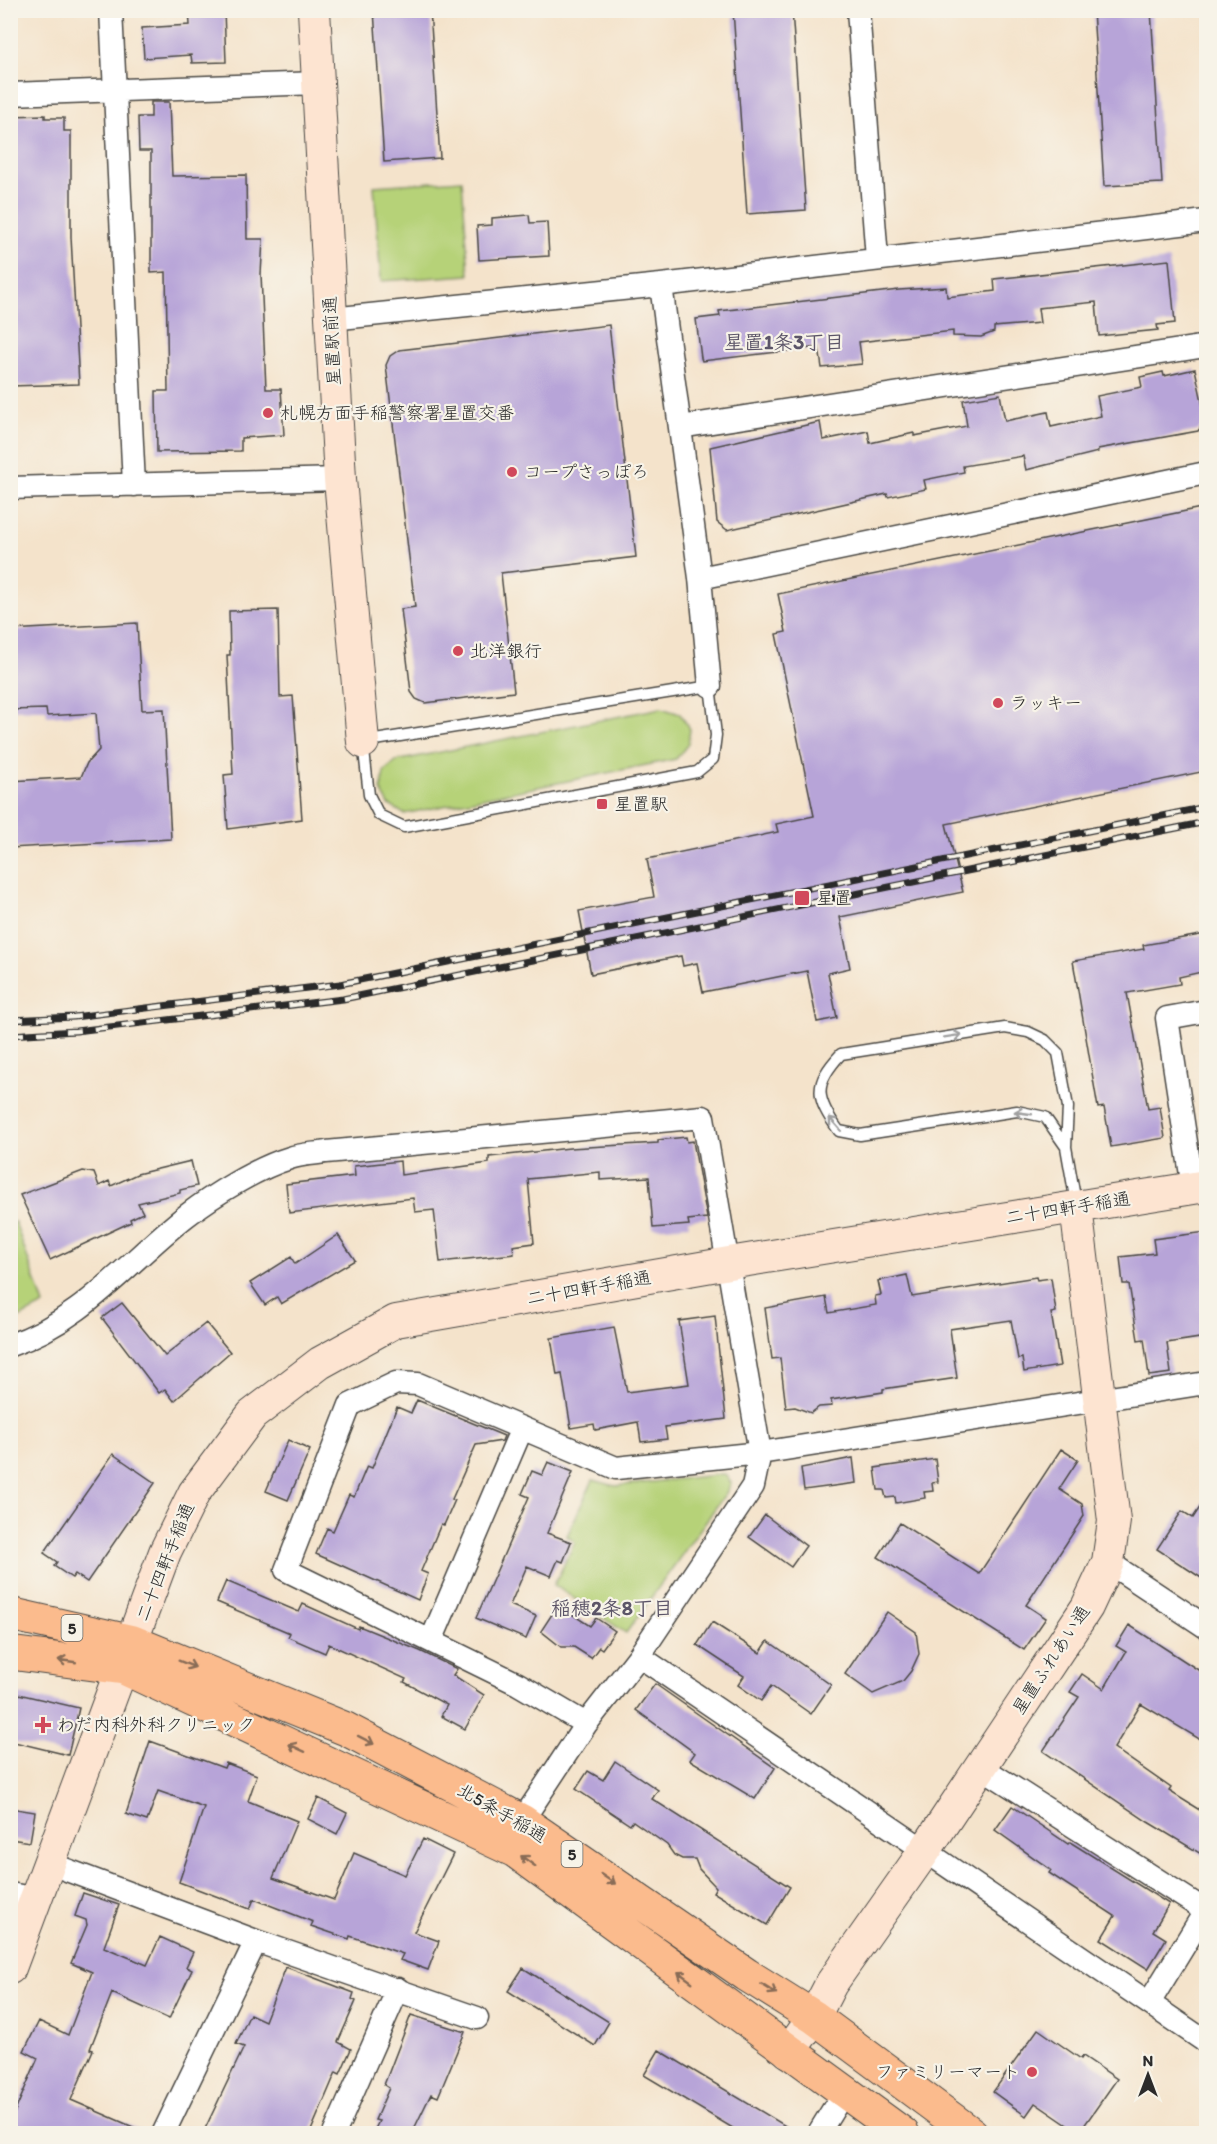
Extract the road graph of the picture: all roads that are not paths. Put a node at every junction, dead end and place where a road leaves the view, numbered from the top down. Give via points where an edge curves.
1 (111, 10) edge
2 (314, 10) edge
3 (858, 10) edge
4 (319, 83) junction
5 (116, 90) junction
6 (10, 94) edge
7 (1206, 220) edge
8 (877, 259) junction
9 (661, 285) junction
10 (331, 320) junction
11 (1206, 346) edge
12 (680, 428) junction
13 (1206, 473) edge
14 (340, 479) junction
15 (134, 485) junction
16 (10, 488) edge
17 (700, 578) junction
18 (710, 686) junction
19 (363, 742) junction
20 (1206, 1011) edge
21 (1066, 1147) junction
22 (1200, 1187) edge
23 (1076, 1207) junction
24 (729, 1263) junction
25 (10, 1345) edge
26 (1206, 1383) edge
27 (1100, 1401) junction
28 (522, 1428) junction
29 (760, 1453) junction
30 (1108, 1562) junction
31 (10, 1614) edge
32 (1206, 1627) edge
33 (431, 1641) junction
34 (10, 1653) edge
35 (128, 1655) junction
36 (639, 1656) junction
37 (586, 1724) junction
38 (981, 1767) junction
39 (522, 1821) junction
40 (926, 1849) junction
41 (51, 1864) junction
42 (24, 1896) edge
43 (1206, 1910) edge
44 (256, 1941) junction
45 (10, 1968) edge
46 (398, 1989) junction
47 (1149, 2003) junction
48 (814, 2017) junction
49 (477, 2018) dead end
50 (1206, 2042) edge
51 (789, 2052) junction
52 (844, 2092) junction
53 (163, 2133) edge
54 (334, 2133) edge
55 (818, 2133) edge
56 (903, 2133) edge
57 (972, 2133) edge

1 - 5 street
2 - 4 street, 星置駅前通
3 - 8 street
4 - 5 street
4 - 10 street, 星置駅前通
5 - 6 street
5 - 15 street
7 - 8 street
8 - 9 street
9 - 10 street
9 - 12 street
10 - 14 street, 星置駅前通
11 - 12 street
12 - 17 street
13 - 17 street
14 - 15 street
14 - 19 street, 星置駅前通
15 - 16 street
17 - 18 street
18 - 19 lane
18 - 19 lane via 716,735 713,759 697,772 404,827 379,815 369,795
20 - 22 street via 1167,1018
21 -> 21 lane via 1046,1118 1017,1111 860,1135 838,1131 823,1110 819,1087 826,1069 842,1054 1005,1028 1028,1032 1058,1053 1068,1107
21 - 23 lane
22 - 23 street, 二十四軒手稲通
23 - 24 street, 二十四軒手稲通
23 - 27 street, 星置ふれあい通
24 - 25 street via 704,1117 326,1152 290,1158 243,1180 187,1215 78,1311 37,1336
24 - 29 street
24 - 35 street, 二十四軒手稲通 via 396,1321 320,1363 252,1415 194,1493 165,1552
26 - 27 street
27 - 29 street
27 - 30 street, 星置ふれあい通 via 1114,1521
28 - 29 street via 616,1468
28 - 33 street
28 - 33 street via 418,1384 396,1383 350,1405 285,1570
29 - 36 street via 753,1486
30 - 32 street
30 - 38 street, 星置ふれあい通 via 1087,1607
31 - 35 highway, 北5条手稲通 / 5
33 - 37 street via 518,1684
35 -> 34 highway, 北5条手稲通 / 5
35 -> 39 highway, 北5条手稲通 / 5 via 346,1729
35 - 41 street, 二十四軒手稲通
51 -> 35 highway, 北5条手稲通 / 5 via 515,1851
36 - 37 street
36 - 40 street
37 - 39 street
38 - 40 street, 星置ふれあい通
38 - 43 street
39 -> 48 highway, 北5条手稲通 / 5
40 - 47 street
40 - 48 street, 星置ふれあい通 via 831,1984
41 - 42 street, 二十四軒手稲通
41 - 44 street
42 - 45 street, 二十四軒手稲通
43 - 47 street
44 - 46 street
44 - 53 street
46 - 49 street
46 - 54 street
47 - 50 street
48 - 51 street, 星置ふれあい通
48 - 57 highway, 北5条手稲通 / 5
51 - 52 highway, 北5条手稲通 / 5
52 - 55 street
52 - 56 highway, 北5条手稲通 / 5

